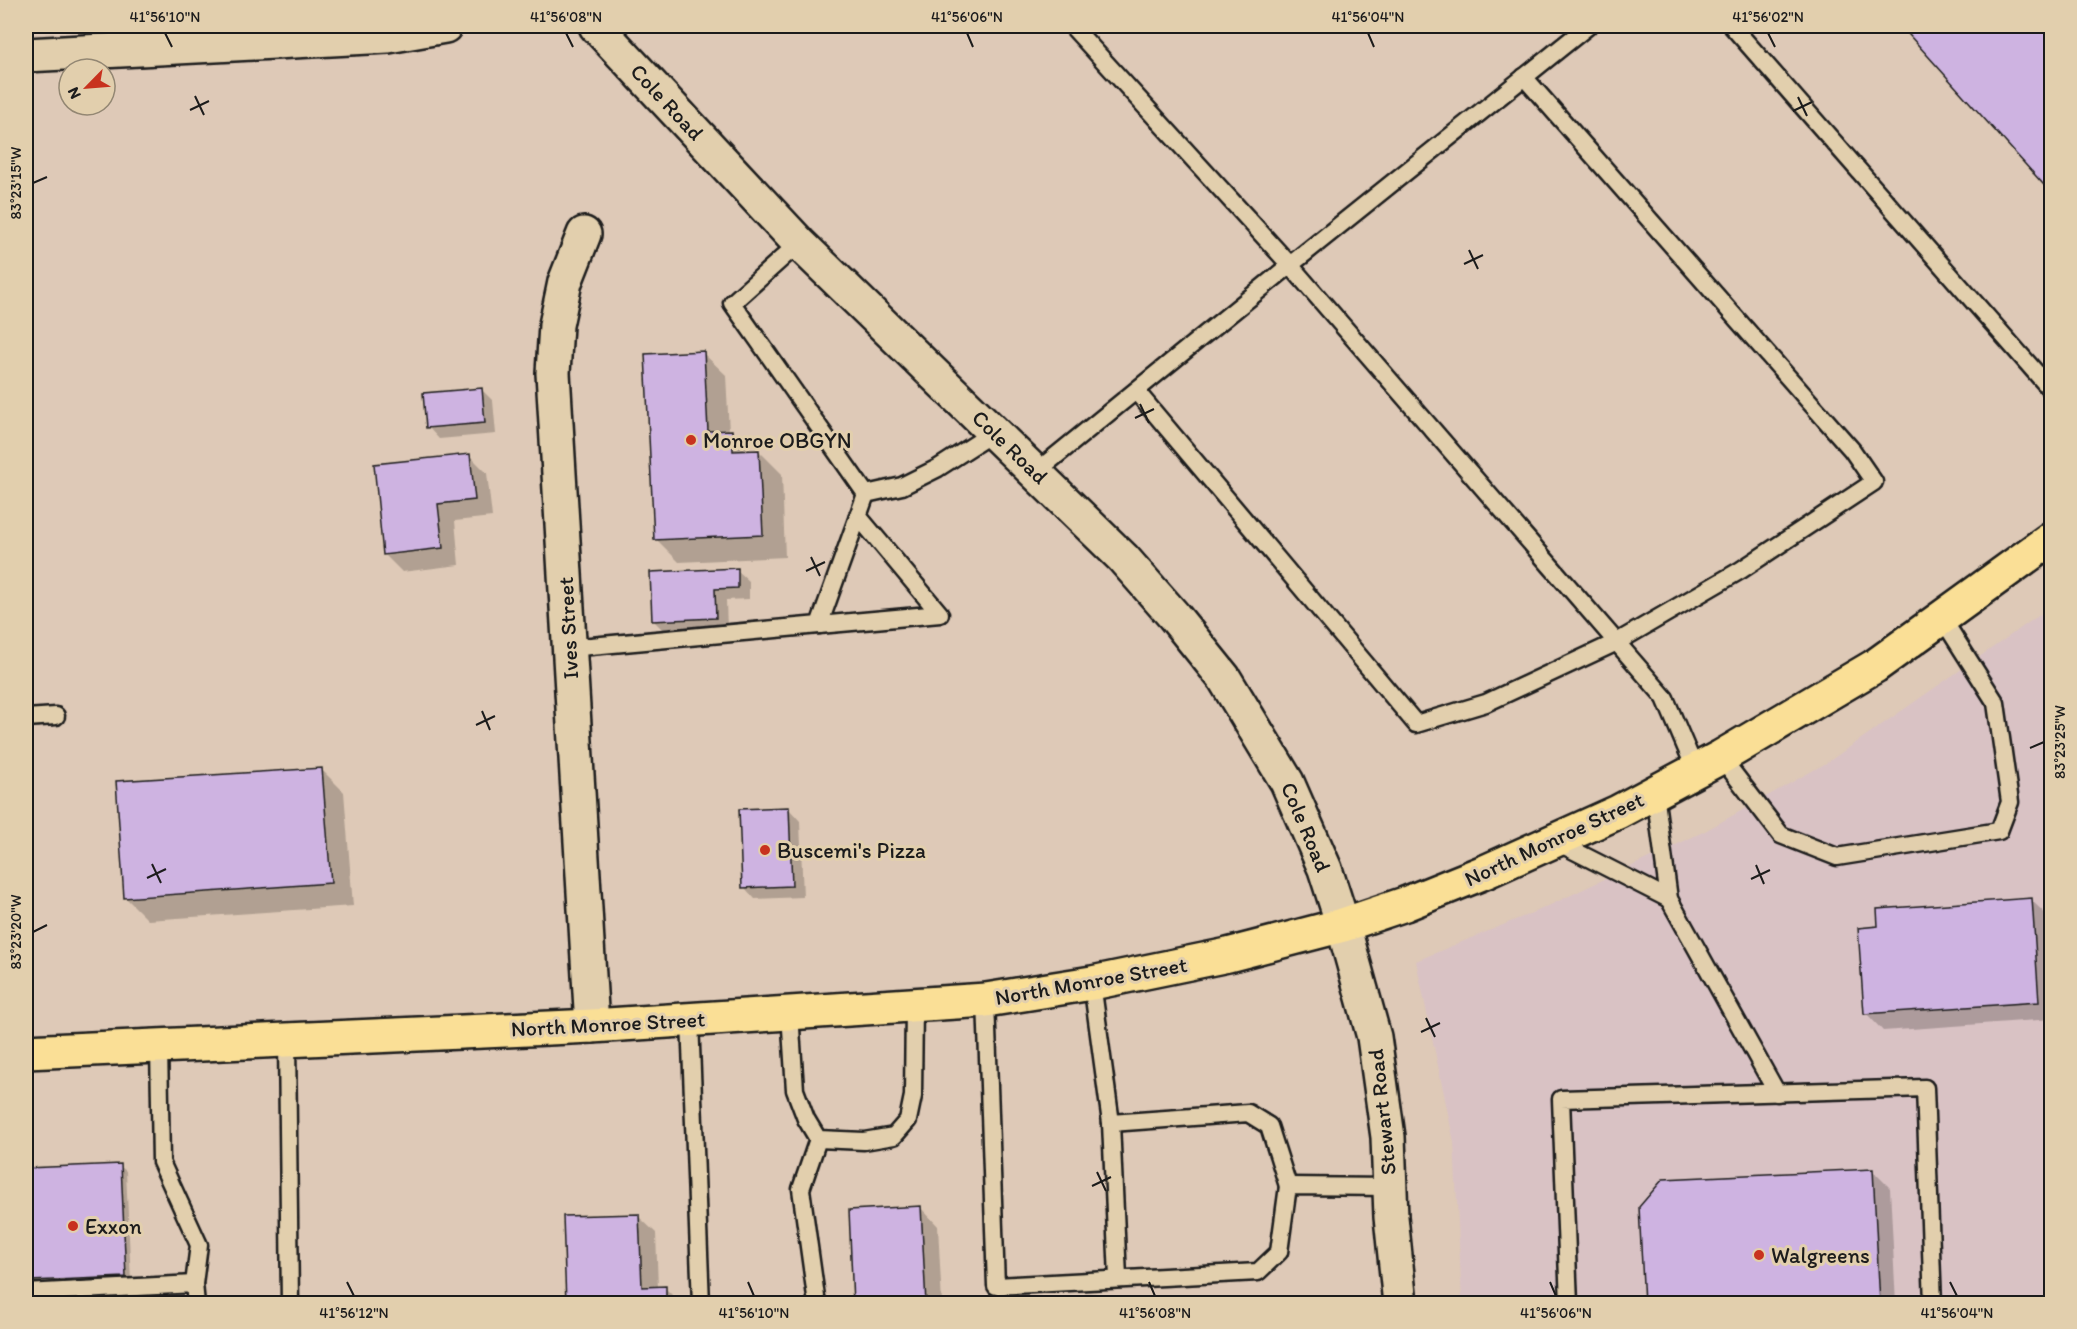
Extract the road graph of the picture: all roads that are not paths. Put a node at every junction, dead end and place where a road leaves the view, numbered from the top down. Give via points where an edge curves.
1 (445, 26) edge
2 (596, 26) edge
3 (1072, 26) edge
4 (1588, 26) edge
5 (1732, 26) edge
6 (26, 55) edge
7 (1524, 77) junction
8 (584, 234) dead end
9 (800, 243) junction
10 (1290, 265) junction
11 (1136, 391) junction
12 (2052, 391) edge
13 (994, 432) junction
14 (1036, 472) junction
15 (866, 494) junction
16 (858, 516) junction
17 (2052, 538) edge
18 (1942, 618) junction
19 (819, 625) junction
20 (1617, 642) junction
21 (569, 648) junction
22 (56, 716) dead end
23 (26, 718) edge
24 (1708, 764) junction
25 (1655, 792) junction
26 (1555, 841) junction
27 (1669, 898) junction
28 (1343, 925) junction
29 (1092, 983) junction
30 (986, 1000) junction
31 (914, 1005) junction
32 (790, 1013) junction
33 (690, 1020) junction
34 (592, 1026) junction
35 (287, 1040) junction
36 (159, 1046) junction
37 (26, 1052) edge
38 (1776, 1093) junction
39 (1111, 1123) junction
40 (818, 1139) junction
41 (1288, 1186) junction
42 (1390, 1187) junction
43 (1118, 1278) junction
44 (194, 1284) junction
45 (26, 1293) edge
46 (196, 1304) edge
47 (290, 1304) edge
48 (701, 1304) edge
49 (817, 1304) edge
50 (1400, 1304) edge
51 (1569, 1304) edge
52 (1933, 1304) edge

1 - 6 street via 388,36
2 - 9 street, Cole Road
3 - 10 lane
4 - 7 lane
5 - 12 lane
7 - 10 lane
7 - 20 lane via 1852,450 1874,482 1741,570
8 - 21 street, Ives Street via 565,282 556,325 553,373
9 - 13 street, Cole Road
9 - 15 lane via 732,303
10 - 11 lane
10 - 20 lane
11 - 14 lane
11 - 20 lane via 1416,724 1486,703
13 - 14 street, Cole Road
13 - 15 lane via 902,486
14 - 28 street, Cole Road via 1123,558 1224,678 1287,782 1325,869
15 - 16 lane
16 - 19 lane
16 - 19 lane via 940,614
17 - 18 main road, North Monroe Street
18 - 24 main road, North Monroe Street via 1875,666
18 - 24 lane via 1996,703 2010,802 1999,831 1837,858 1781,835
19 - 21 lane
20 - 24 lane via 1665,698
21 - 34 street, Ives Street
22 - 23 lane
24 - 25 main road, North Monroe Street
25 - 26 main road, North Monroe Street
25 - 27 lane
26 - 27 lane
26 - 28 main road, North Monroe Street via 1467,880
27 - 38 lane
28 - 29 main road, North Monroe Street via 1227,955
28 - 42 street, Stewart Road via 1374,1037 1388,1137
29 - 30 main road, North Monroe Street
29 - 39 lane
30 - 31 main road, North Monroe Street
30 - 43 lane via 996,1286
31 - 32 main road, North Monroe Street
31 - 40 lane via 913,1096 908,1120 894,1136
32 - 33 main road, North Monroe Street
32 - 40 lane via 795,1089
33 - 34 main road, North Monroe Street
33 - 48 lane
34 - 35 main road, North Monroe Street
35 - 36 main road, North Monroe Street
35 - 47 lane
36 - 37 main road, North Monroe Street
36 - 44 lane via 161,1162 199,1245
38 - 51 lane via 1561,1099
38 - 52 lane via 1925,1088
39 - 41 lane via 1248,1113 1269,1126
39 - 43 lane
40 - 49 lane via 801,1190
41 - 42 lane
41 - 43 lane via 1279,1252 1258,1272
42 - 50 street, Stewart Road
44 - 45 lane
44 - 46 lane

